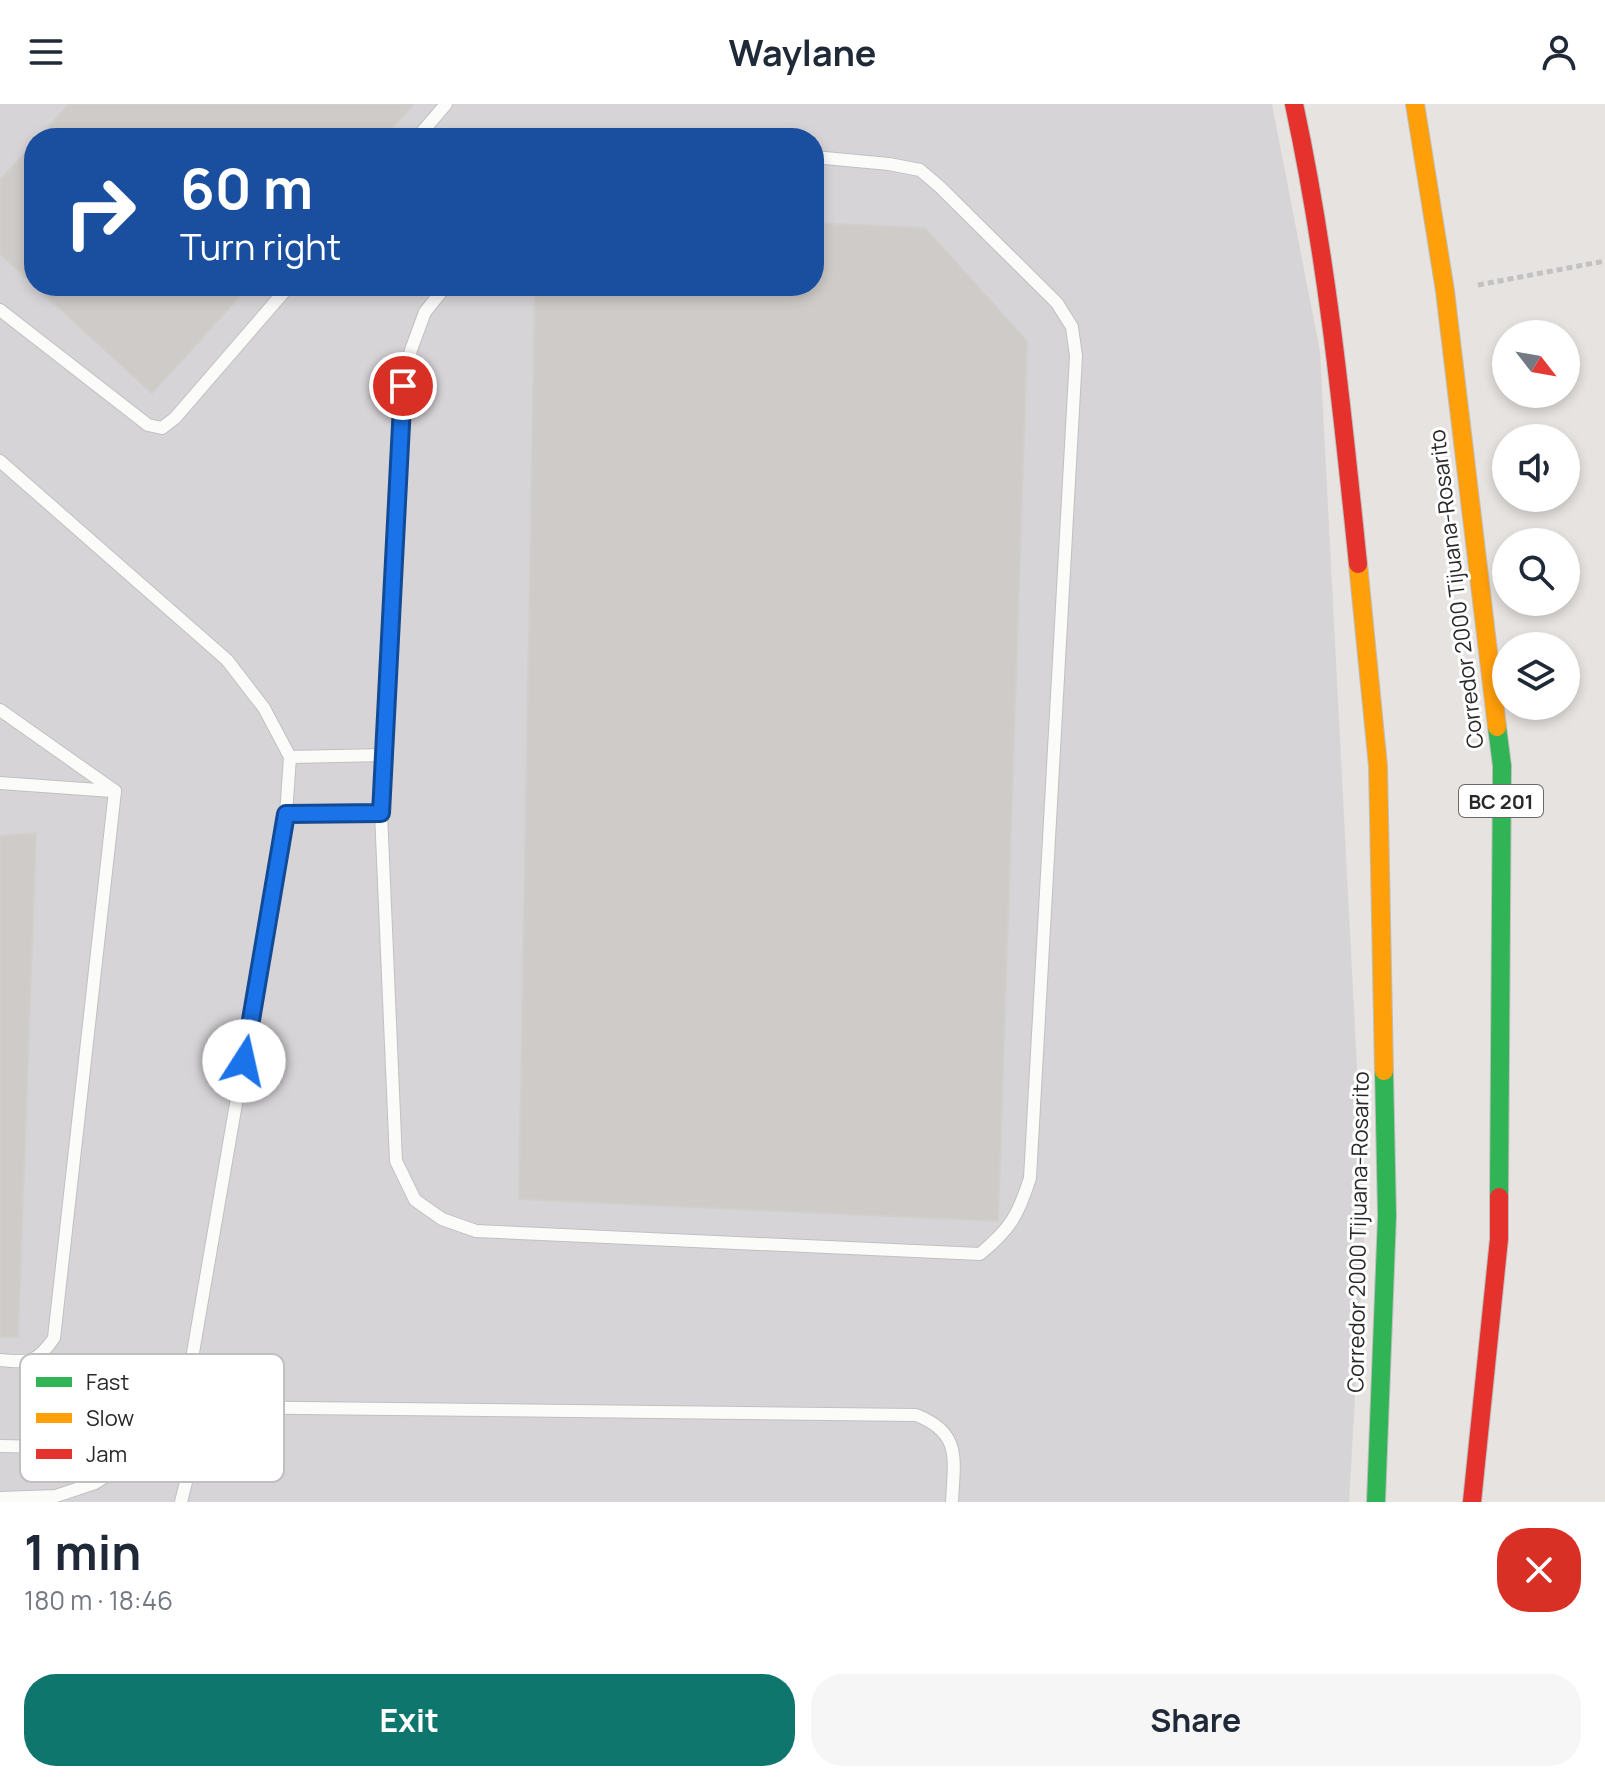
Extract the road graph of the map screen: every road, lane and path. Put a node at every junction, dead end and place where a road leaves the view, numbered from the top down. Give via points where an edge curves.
1 (446, 104) edge
2 (1294, 104) edge
3 (1415, 104) edge
4 (426, 128) edge
5 (824, 158) edge
6 (1605, 261) edge
7 (1445, 291) junction
8 (280, 296) edge
9 (438, 296) edge
10 (0, 310) edge
11 (0, 461) edge
12 (0, 710) edge
13 (385, 755) junction
14 (290, 757) junction
15 (0, 783) edge
16 (115, 791) junction
17 (381, 813) junction
18 (286, 814) junction
19 (43, 1354) edge
20 (193, 1354) edge
21 (0, 1360) edge
22 (20, 1362) edge
23 (284, 1408) edge
24 (0, 1446) edge
25 (20, 1446) edge
26 (97, 1482) edge
27 (186, 1482) edge
28 (0, 1498) edge
29 (181, 1502) edge
30 (952, 1502) edge
31 (1376, 1502) edge
32 (1472, 1502) edge

1 - 4 lane
2 - 31 highway, Corredor 2000 Tijuana-Rosarito via 1334,329 1378,766 1387,1216
3 - 7 highway, Corredor 2000 Tijuana-Rosarito / BC 201
5 - 17 lane via 920,170 1057,303 1072,327 1076,356 1030,1178 1021,1207 1004,1234 980,1254 476,1231 442,1219 415,1200 396,1161
6 - 7 path
7 - 32 highway, Corredor 2000 Tijuana-Rosarito / BC 201 via 1502,766 1499,1239
8 - 10 lane via 162,428 148,425
9 - 13 lane via 425,312 403,386
11 - 14 lane via 227,660 264,708
12 - 16 lane
13 - 14 lane
13 - 17 lane
14 - 18 lane
15 - 16 lane
16 - 19 lane via 54,1338
17 - 18 lane
18 - 20 lane
21 - 22 lane
23 - 30 lane via 916,1415 937,1423 950,1439
24 - 25 lane
26 - 28 lane via 56,1496
27 - 29 lane

